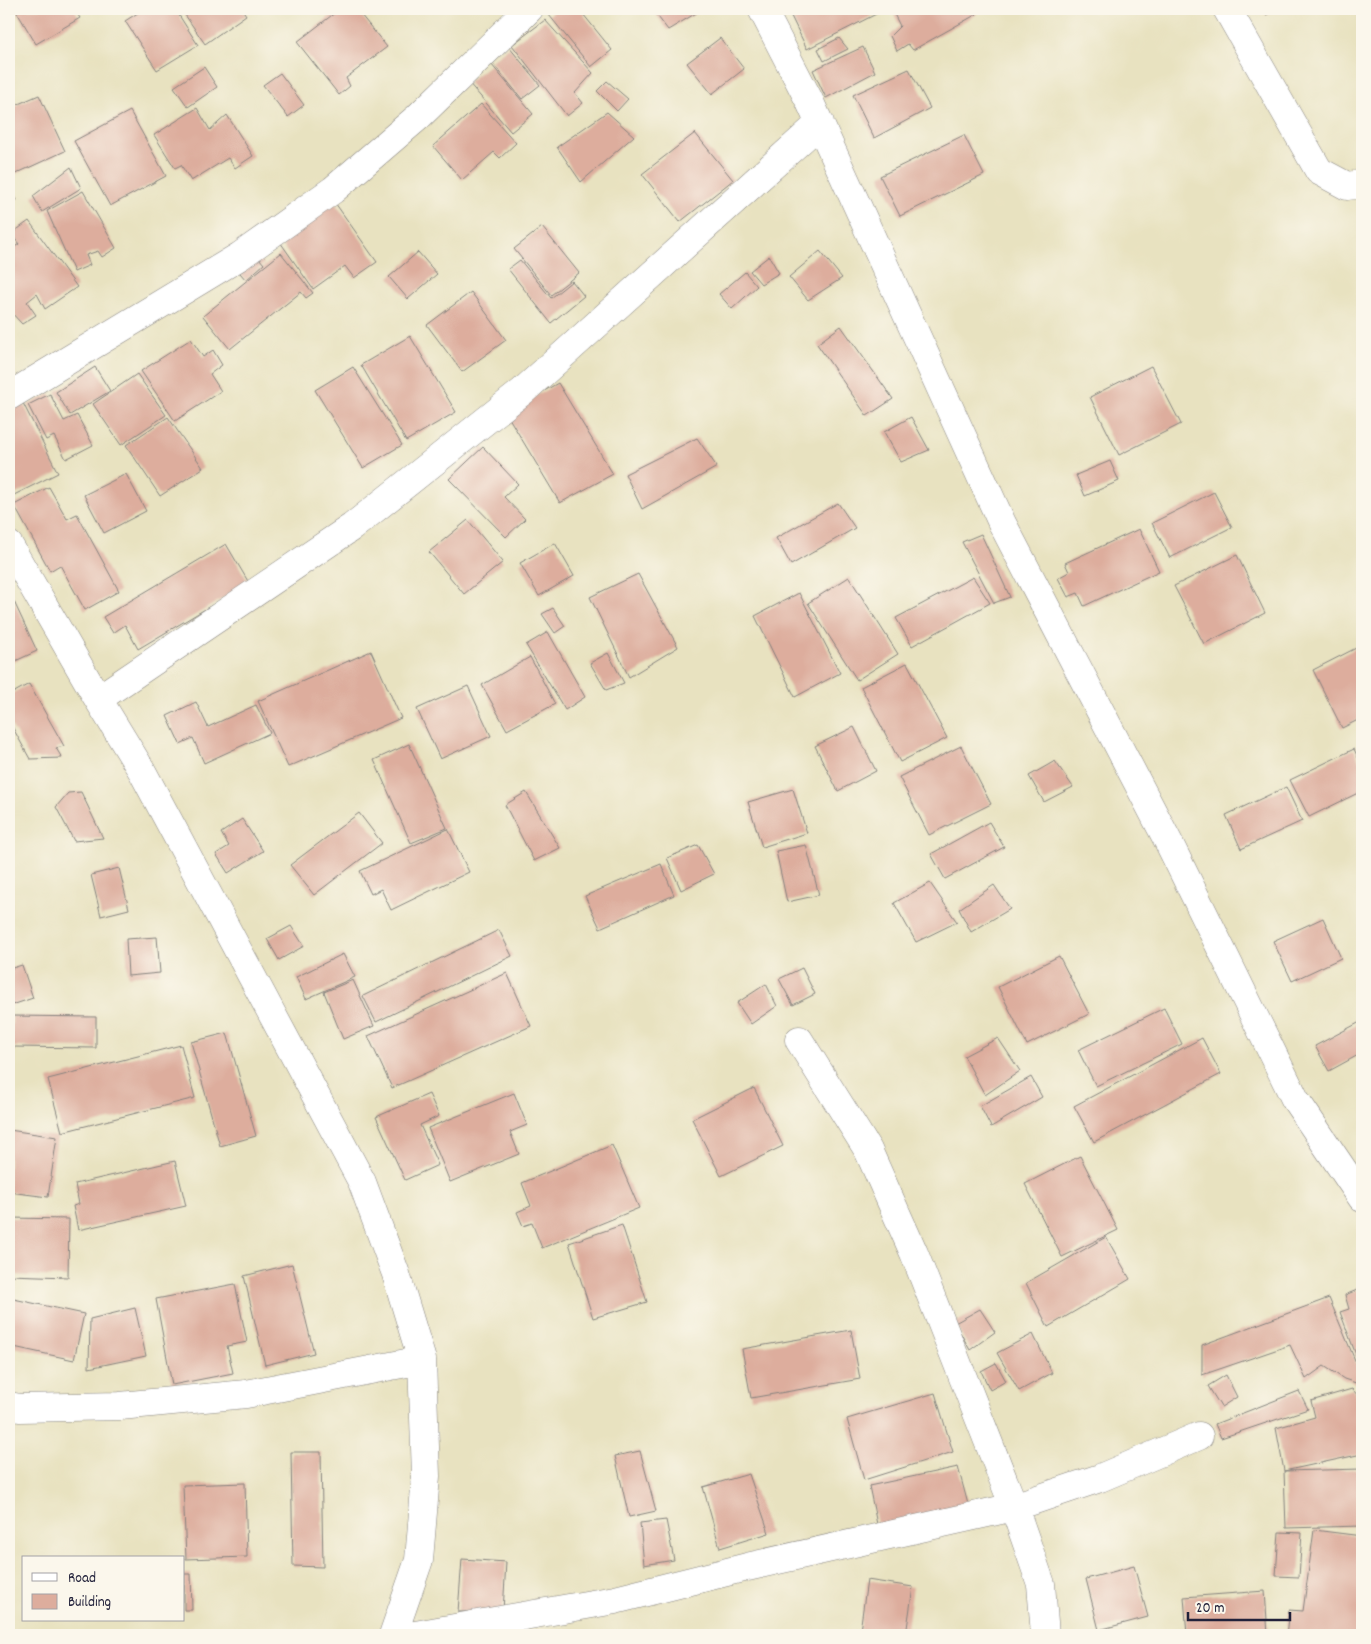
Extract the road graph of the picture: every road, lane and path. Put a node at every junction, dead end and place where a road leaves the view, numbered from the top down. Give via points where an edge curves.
1 (529, 9) edge
2 (762, 9) edge
3 (1227, 9) edge
4 (820, 123) junction
5 (1362, 184) edge
6 (9, 396) edge
7 (9, 545) edge
8 (98, 699) junction
9 (799, 1040) dead end
10 (1362, 1198) edge
11 (422, 1360) junction
12 (9, 1406) edge
13 (1199, 1436) dead end
14 (1014, 1506) junction
15 (393, 1635) edge
16 (415, 1635) edge
17 (1045, 1635) edge

1 - 6 street via 418,117 333,190 240,256
2 - 4 street
3 - 5 street via 1319,171 1347,186
4 - 8 street via 508,403 352,527
4 - 10 street via 1002,523 1168,841 1295,1099
7 - 8 street
8 - 11 street via 142,771 362,1182 396,1274
9 - 14 street via 868,1150 914,1253
11 - 12 street via 246,1394 120,1406
11 - 15 street via 426,1476 419,1560
13 - 14 street via 1100,1478
14 - 16 street via 615,1600
14 - 17 street via 1041,1584

